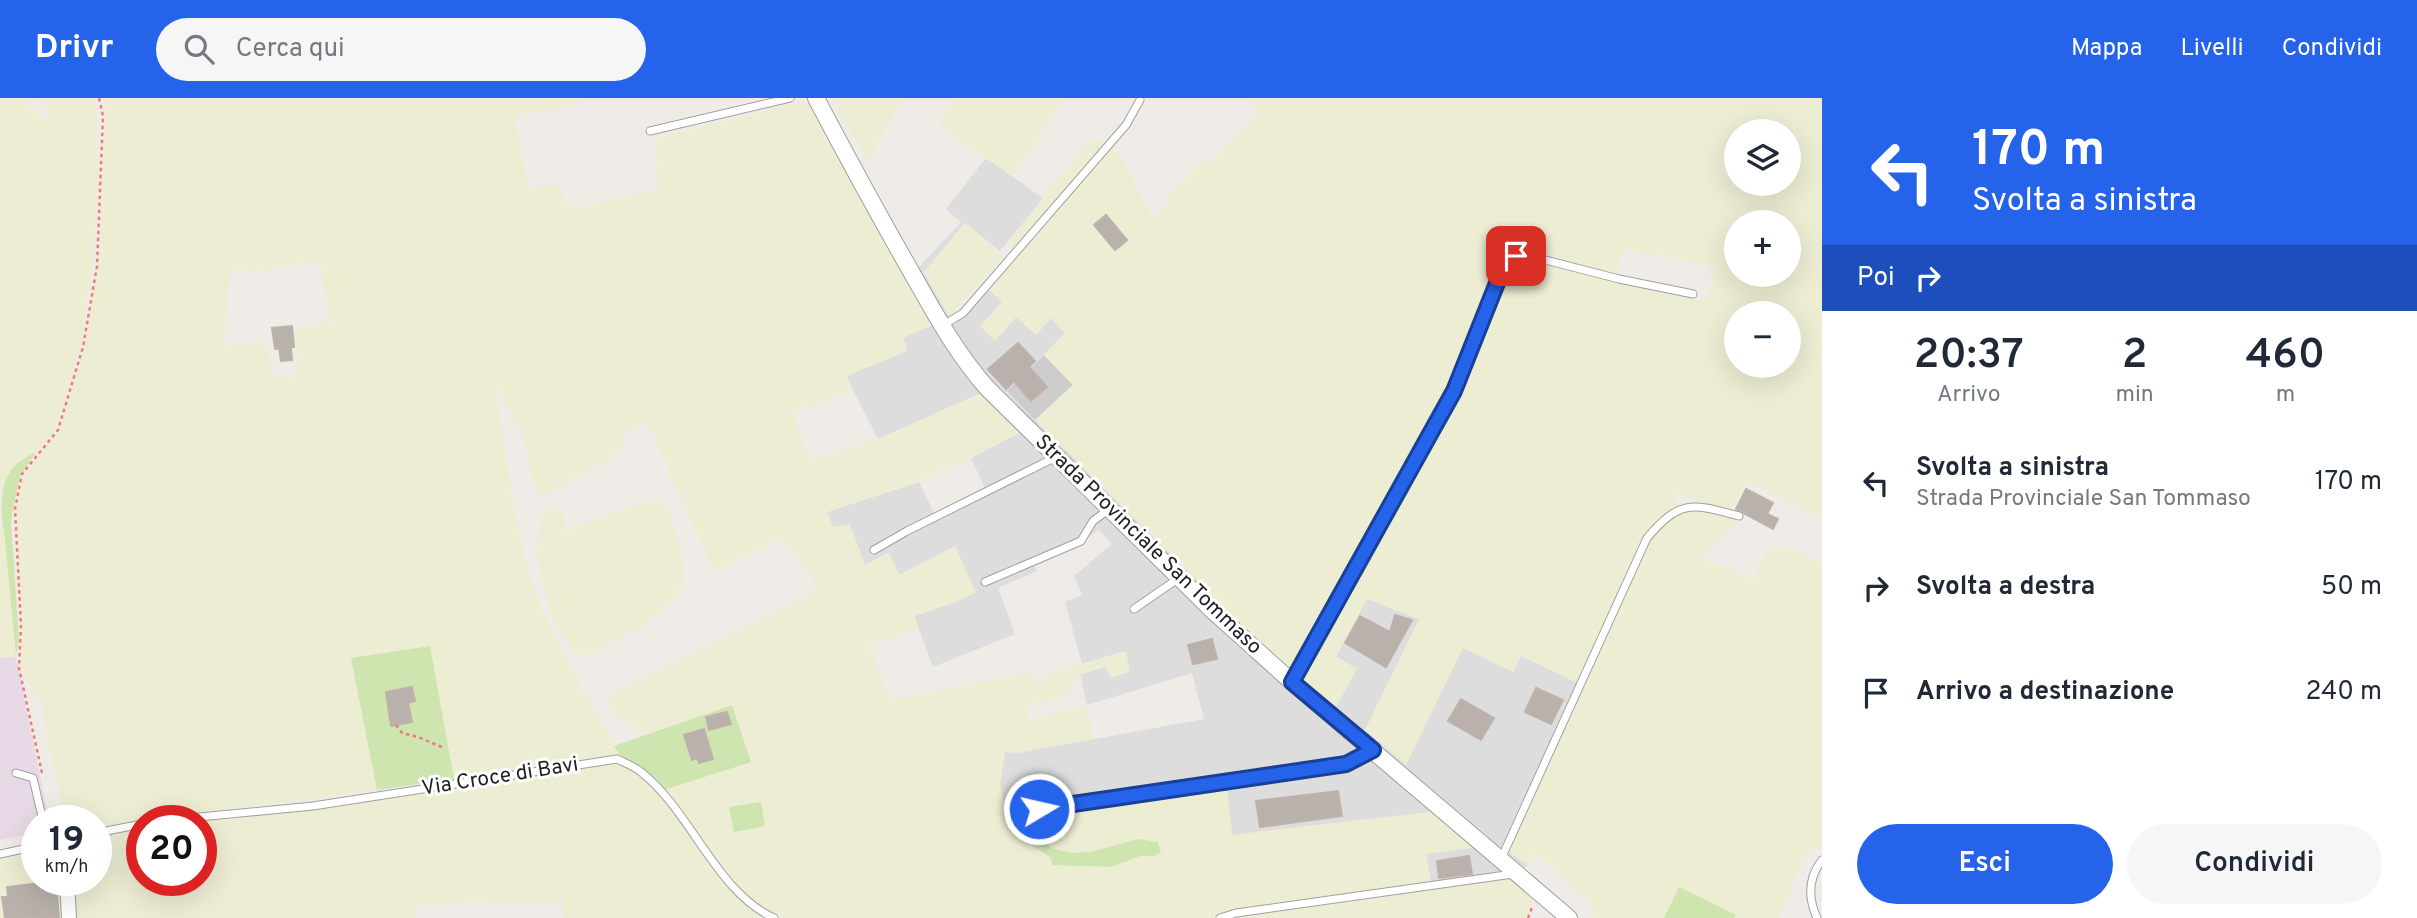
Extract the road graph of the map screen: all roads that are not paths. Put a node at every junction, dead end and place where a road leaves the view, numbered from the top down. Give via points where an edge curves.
1 (790, 98) edge
2 (816, 98) edge
3 (1140, 100) dead end
4 (650, 131) dead end
5 (1693, 294) dead end
6 (941, 326) junction
7 (1056, 457) junction
8 (1108, 509) junction
9 (1739, 516) dead end
10 (874, 550) dead end
11 (1179, 578) junction
12 (985, 582) dead end
13 (1134, 609) dead end
14 (1292, 682) junction
15 (1373, 750) junction
16 (16, 773) dead end
17 (39, 805) edge
18 (1039, 809) dead end
19 (217, 815) edge
20 (21, 849) edge
21 (0, 854) edge
22 (1501, 860) junction
23 (1822, 860) edge
24 (1517, 874) junction
25 (68, 896) edge
26 (69, 918) edge
27 (774, 918) edge
28 (1220, 918) edge
29 (1569, 918) edge
30 (1817, 918) edge

1 - 4 lane
2 - 6 street, Strada Provinciale San Tommaso
3 - 6 lane via 1126,125 963,313
5 - 14 lane via 1526,255 1510,260 1454,391
6 - 7 street, Strada Provinciale San Tommaso via 973,372
7 - 8 street, Strada Provinciale San Tommaso
7 - 10 lane
8 - 11 street, Strada Provinciale San Tommaso
8 - 12 lane via 1093,521 1081,541
9 - 22 lane via 1687,506 1647,538
11 - 13 lane
11 - 14 street, Strada Provinciale San Tommaso
14 - 15 street, Strada Provinciale San Tommaso
15 - 18 lane via 1346,764
15 - 22 street, Strada Provinciale San Tommaso
16 - 17 lane via 33,778
19 - 27 lane, Via Croce di Bavi via 313,806 617,759 639,770 662,791 742,897
20 - 21 lane
22 - 24 street, Strada Provinciale San Tommaso
23 - 30 lane via 1814,872 1810,894
24 - 28 lane
24 - 29 street, Strada Provinciale San Tommaso
25 - 26 street

